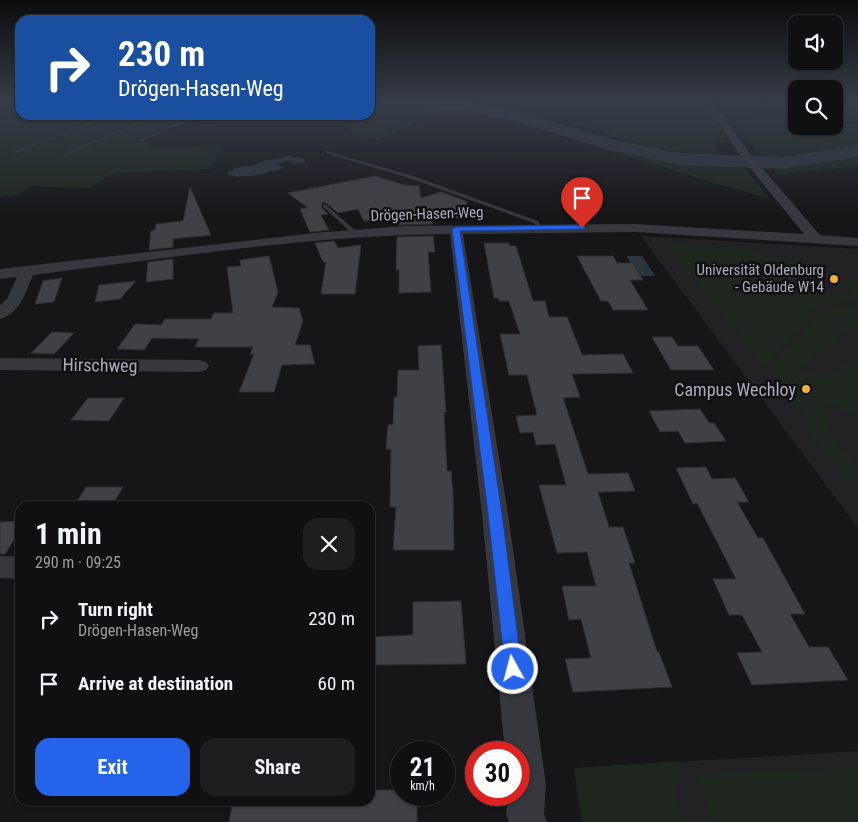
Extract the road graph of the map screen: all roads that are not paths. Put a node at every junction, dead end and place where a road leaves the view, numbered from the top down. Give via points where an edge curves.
1 (735, 139) edge
2 (328, 152) dead end
3 (325, 206) dead end
4 (540, 228) junction
5 (456, 229) junction
6 (356, 233) junction
7 (816, 240) junction
8 (858, 242) edge
9 (27, 272) junction
10 (0, 274) edge
11 (0, 314) edge
12 (0, 364) edge
13 (199, 366) dead end
14 (0, 567) edge
15 (15, 568) edge
16 (523, 820) edge

1 - 7 street
2 - 4 lane via 427,182 536,222
3 - 6 lane
4 - 5 street, Drögen-Hasen-Weg
4 - 7 street, Drögen-Hasen-Weg via 635,228
5 - 6 street, Drögen-Hasen-Weg
5 - 16 street via 495,514 527,786
6 - 9 street, Drögen-Hasen-Weg
7 - 8 street, Drögen-Hasen-Weg
9 - 10 street, Drögen-Hasen-Weg
9 - 11 street via 14,301
12 - 13 street, Hirschweg
14 - 15 street

